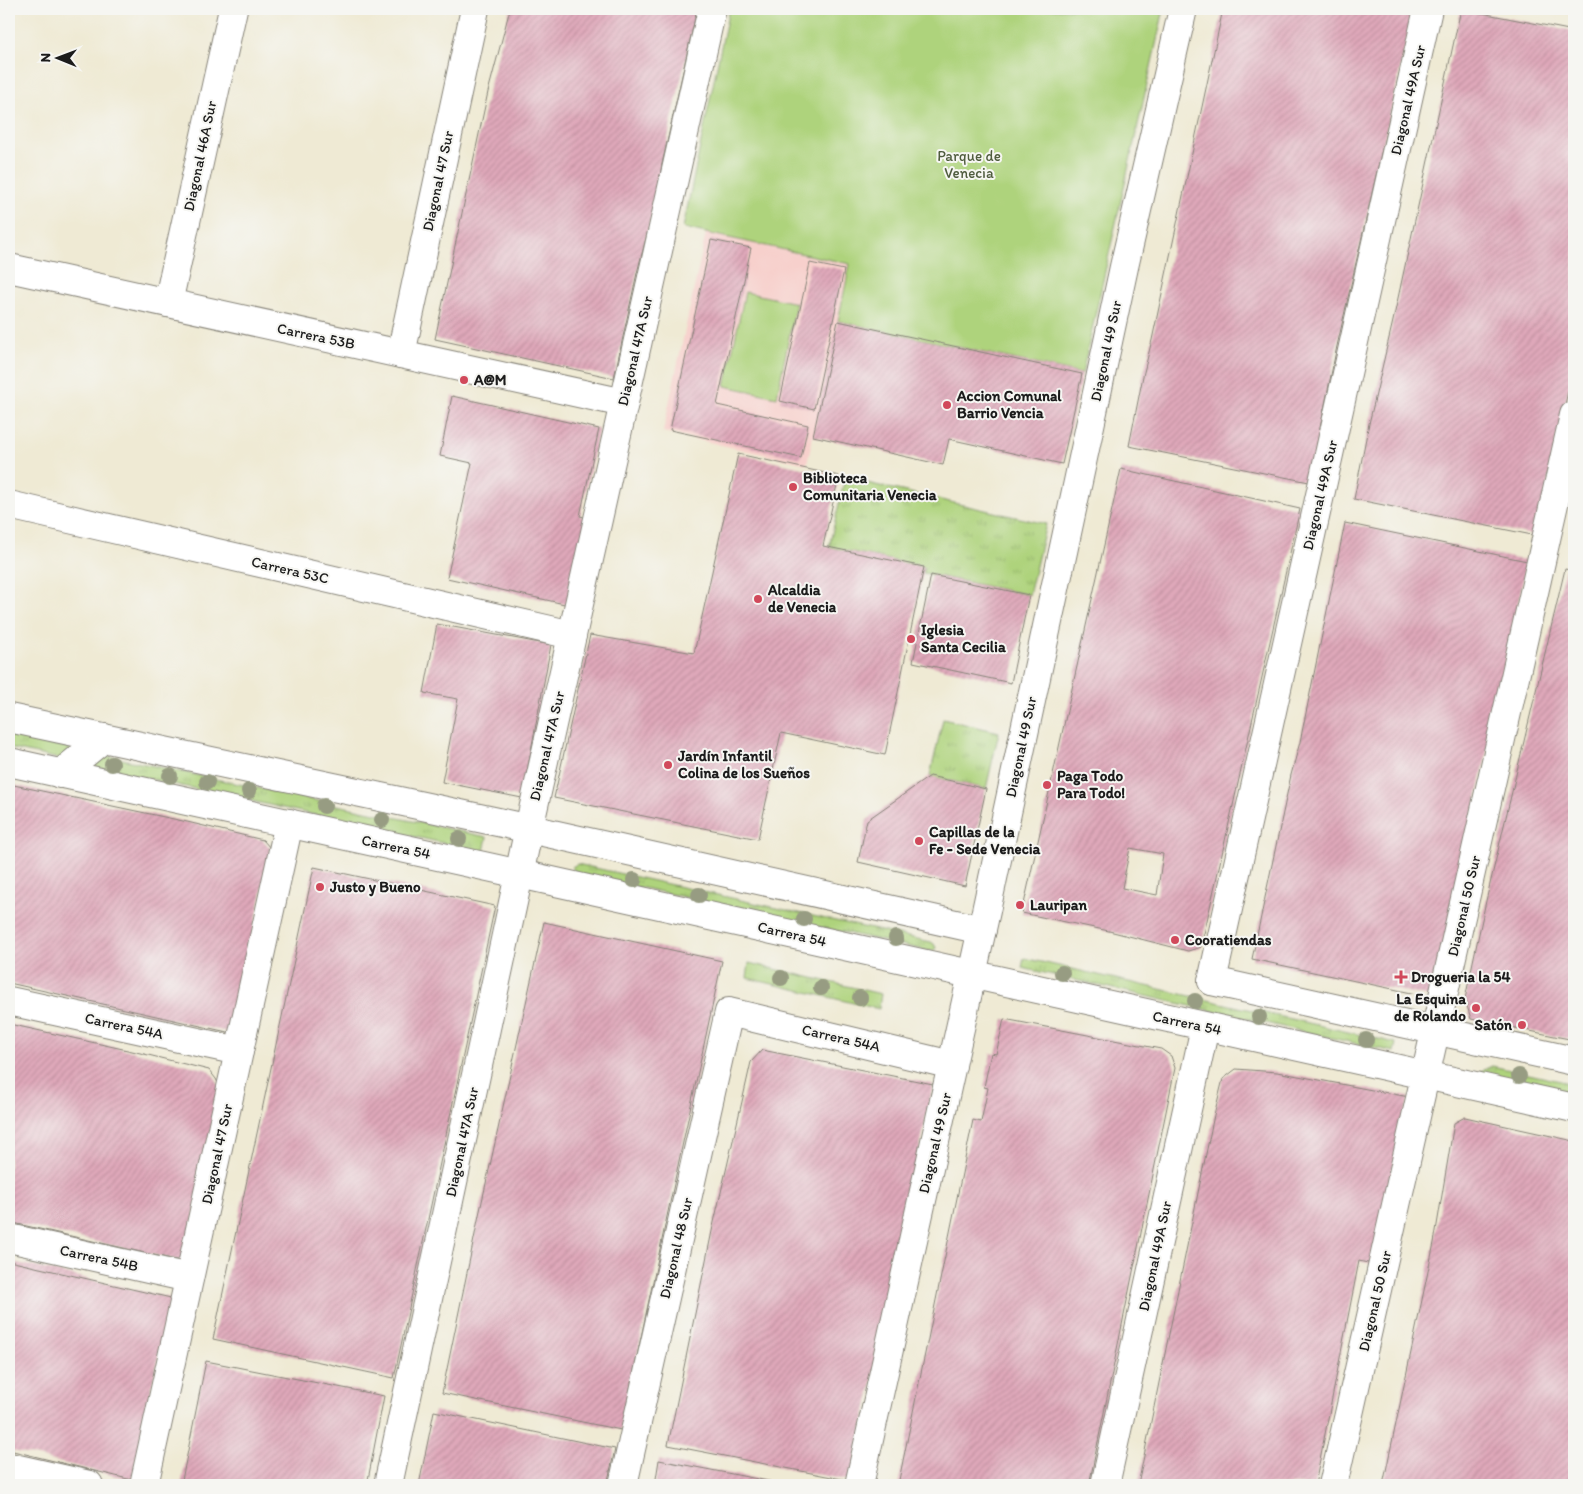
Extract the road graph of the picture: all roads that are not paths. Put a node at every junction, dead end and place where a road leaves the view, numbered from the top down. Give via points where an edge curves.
1 (233, 9) edge
2 (475, 9) edge
3 (712, 9) edge
4 (1183, 9) edge
5 (1428, 9) edge
6 (9, 268) edge
7 (168, 303) junction
8 (401, 354) junction
9 (624, 403) junction
10 (1574, 415) edge
11 (9, 505) edge
12 (572, 635) junction
13 (9, 718) edge
14 (104, 738) junction
15 (9, 762) edge
16 (60, 774) junction
17 (289, 823) junction
18 (529, 828) junction
19 (520, 874) junction
20 (982, 930) junction
21 (972, 975) junction
22 (9, 1001) edge
23 (729, 1012) joint
24 (1205, 1027) junction
25 (1436, 1030) junction
26 (240, 1051) junction
27 (1574, 1061) edge
28 (952, 1065) junction
29 (1426, 1075) junction
30 (1574, 1108) edge
31 (9, 1238) edge
32 (189, 1278) junction
33 (9, 1467) edge
34 (90, 1485) edge
35 (144, 1485) edge
36 (388, 1485) edge
37 (623, 1485) edge
38 (859, 1485) edge
39 (1105, 1485) edge
40 (1333, 1485) edge

1 - 7 street, Diagonal 46A Sur
2 - 8 street, Diagonal 47 Sur
3 - 9 street, Diagonal 47A Sur
4 - 20 street, Diagonal 49 Sur via 1124,267
5 - 25 street, Diagonal 49A Sur via 1212,981
6 - 7 street, Carrera 53B
7 - 8 street, Carrera 53B
8 - 9 street, Carrera 53B
9 - 12 street, Diagonal 47A Sur
10 - 25 street, Diagonal 50 Sur
11 - 12 street, Carrera 53C
12 - 18 street, Diagonal 47A Sur
13 - 14 street
14 - 16 street
14 - 18 street
15 - 16 street, Carrera 54
16 - 17 street, Carrera 54
17 - 19 street, Carrera 54
17 - 26 street, Diagonal 47 Sur
18 - 19 street, Diagonal 47A Sur
18 - 20 street
19 - 21 street, Carrera 54
19 - 36 street, Diagonal 47A Sur
20 - 21 street, Diagonal 49 Sur
21 - 24 street, Carrera 54
21 - 28 street, Diagonal 49 Sur
22 - 26 street, Carrera 54A
23 - 28 street, Carrera 54A
23 - 37 street, Diagonal 48 Sur
24 - 29 street, Carrera 54
24 - 39 street, Diagonal 49A Sur
25 - 27 street
25 - 29 street, Diagonal 50 Sur
26 - 32 street, Diagonal 47 Sur
28 - 38 street, Diagonal 49 Sur
29 - 30 street, Carrera 54
29 - 40 street, Diagonal 50 Sur
31 - 32 street, Carrera 54B
32 - 35 street, Diagonal 47 Sur
33 - 34 street

